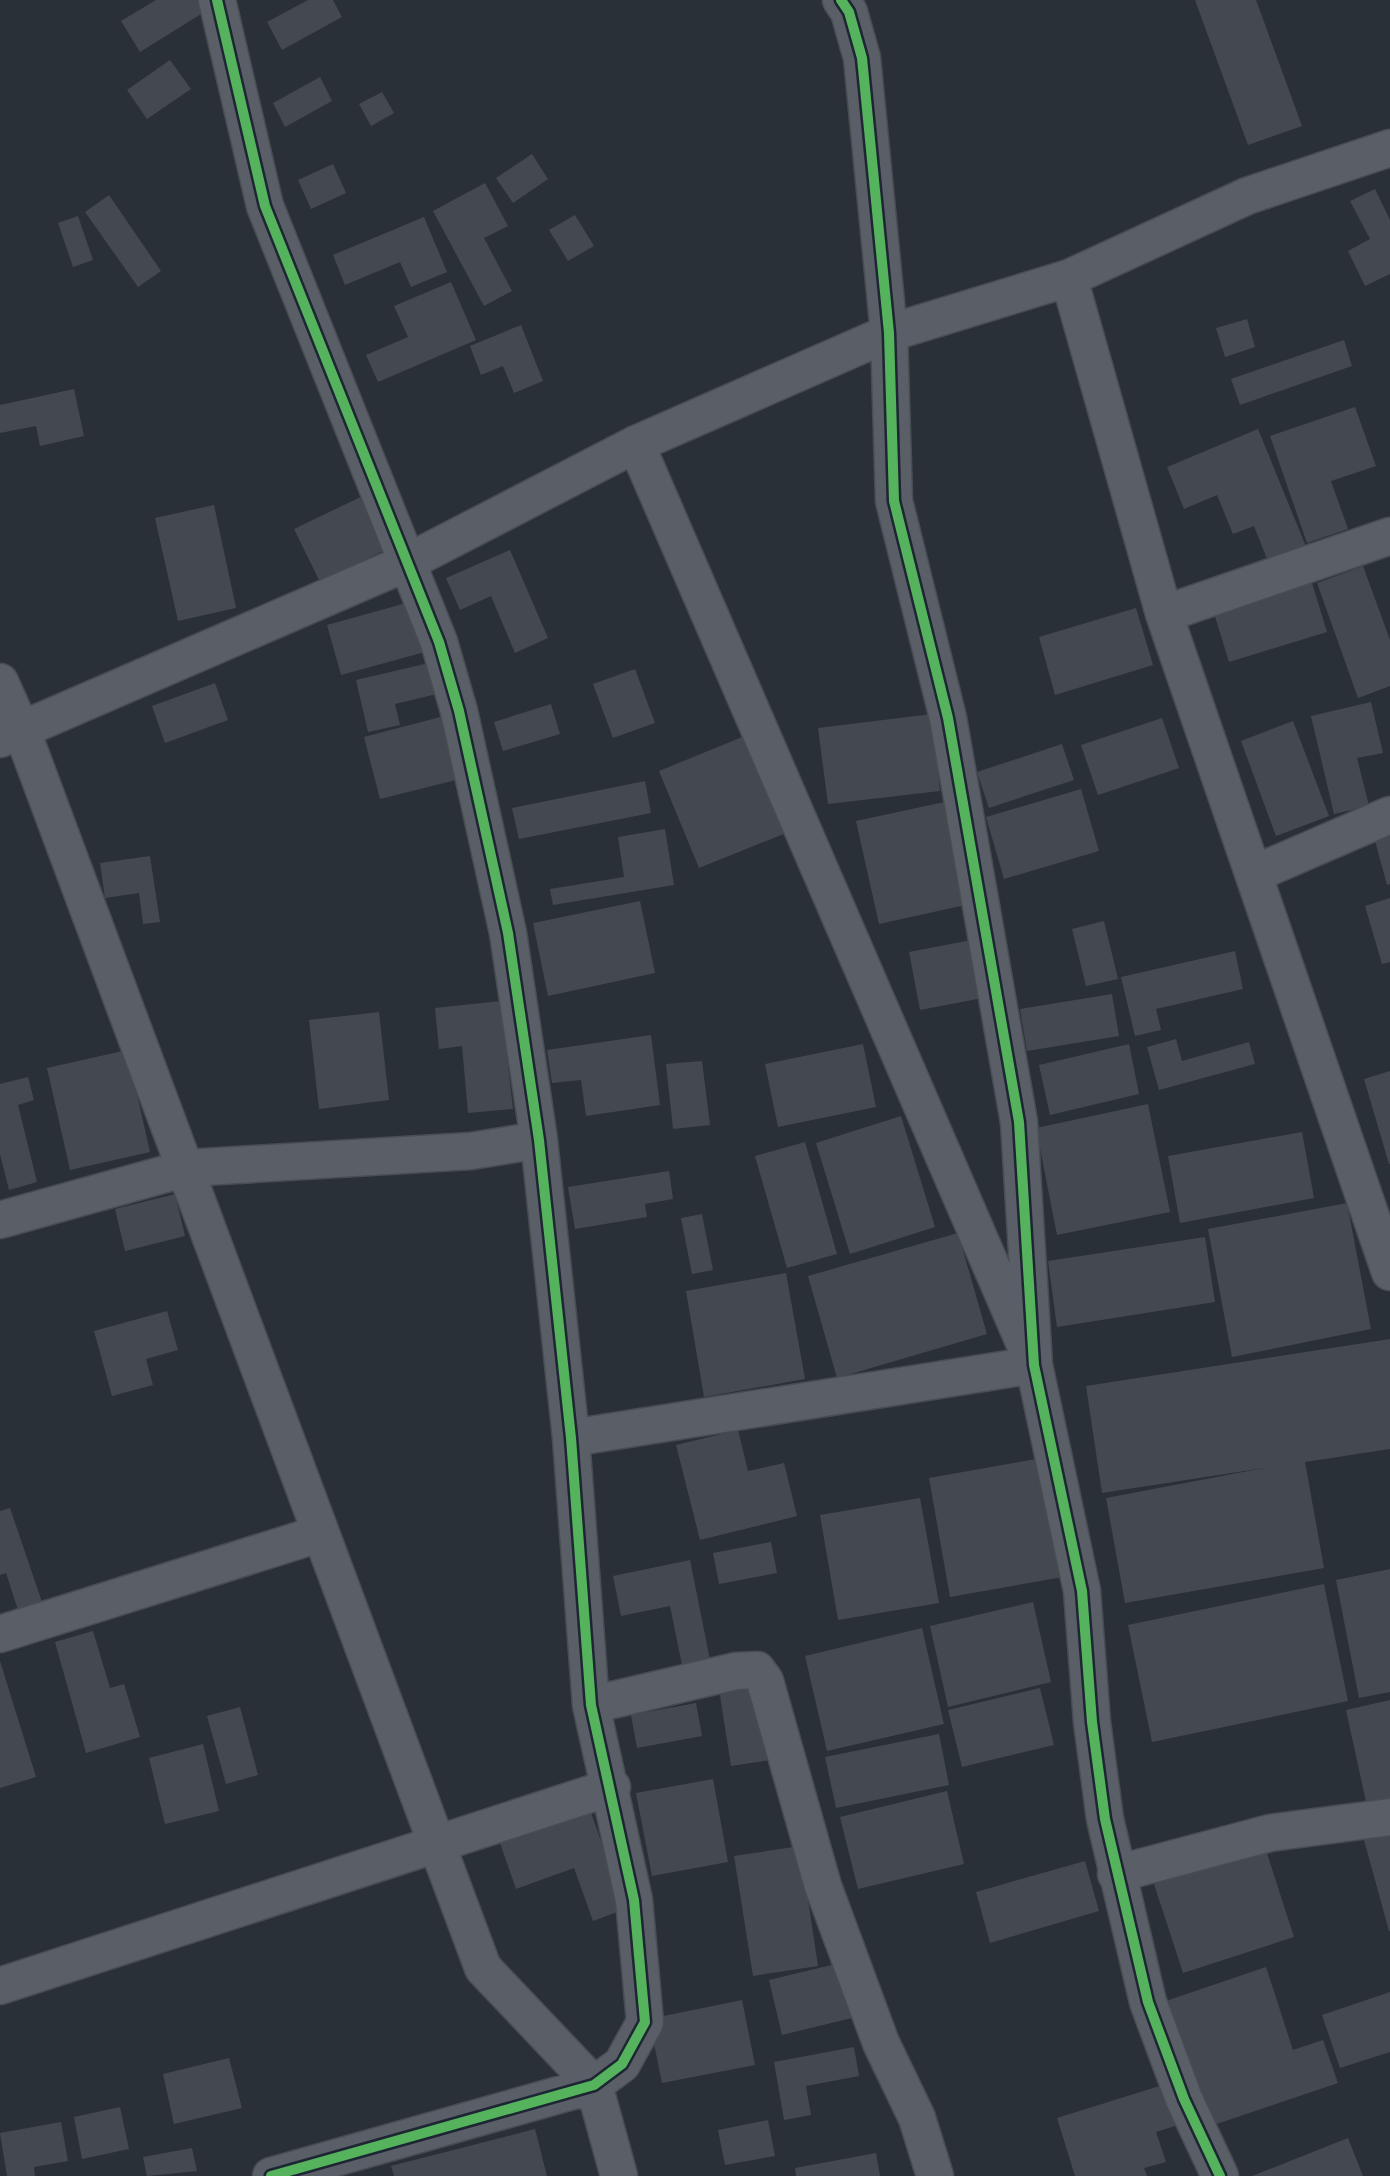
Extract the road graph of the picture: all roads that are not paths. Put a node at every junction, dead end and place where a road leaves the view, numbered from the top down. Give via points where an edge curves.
1 (217, 0) edge
2 (841, 0) edge
3 (1390, 148) edge
4 (1069, 278) junction
5 (889, 333) junction
6 (636, 444) junction
7 (1390, 536) edge
8 (406, 563) junction
9 (1164, 614) junction
10 (0, 682) edge
11 (11, 735) edge
12 (1390, 815) edge
13 (1256, 873) junction
14 (539, 1140) junction
15 (187, 1168) junction
16 (0, 1220) edge
17 (1383, 1225) edge
18 (1390, 1272) edge
19 (1034, 1365) junction
20 (571, 1438) junction
21 (319, 1534) junction
22 (0, 1634) edge
23 (591, 1705) junction
24 (612, 1787) junction
25 (1390, 1817) edge
26 (437, 1845) junction
27 (1116, 1874) junction
28 (0, 1986) edge
29 (594, 2085) junction
30 (271, 2176) edge
31 (619, 2176) edge
32 (935, 2176) edge
33 (1220, 2176) edge

1 - 8 street via 265,206
2 - 5 street via 862,58
3 - 4 street via 1247,196
4 - 5 street
4 - 9 street
5 - 6 street
5 - 19 street via 894,501 948,718 1019,1122
6 - 8 street
6 - 19 street
7 - 9 street
8 - 11 street
8 - 14 street via 439,642 459,711 508,933
9 - 13 street
10 - 11 street
11 - 15 street
12 - 13 street
13 - 17 street
14 - 15 street via 471,1151
14 - 20 street
15 - 16 street
15 - 21 street
17 - 18 street
19 - 20 street
19 - 27 street via 1082,1591 1092,1722
20 - 23 street
21 - 22 street
21 - 26 street
23 - 24 street
23 - 32 street via 757,1670 765,1681 823,1886 881,2043 917,2118
24 - 26 street
24 - 29 street via 634,1900 645,2022 622,2064
25 - 27 street via 1270,1833
26 - 28 street
26 - 29 street via 483,1968
27 - 33 street via 1148,2002
29 - 30 street
29 - 31 street

